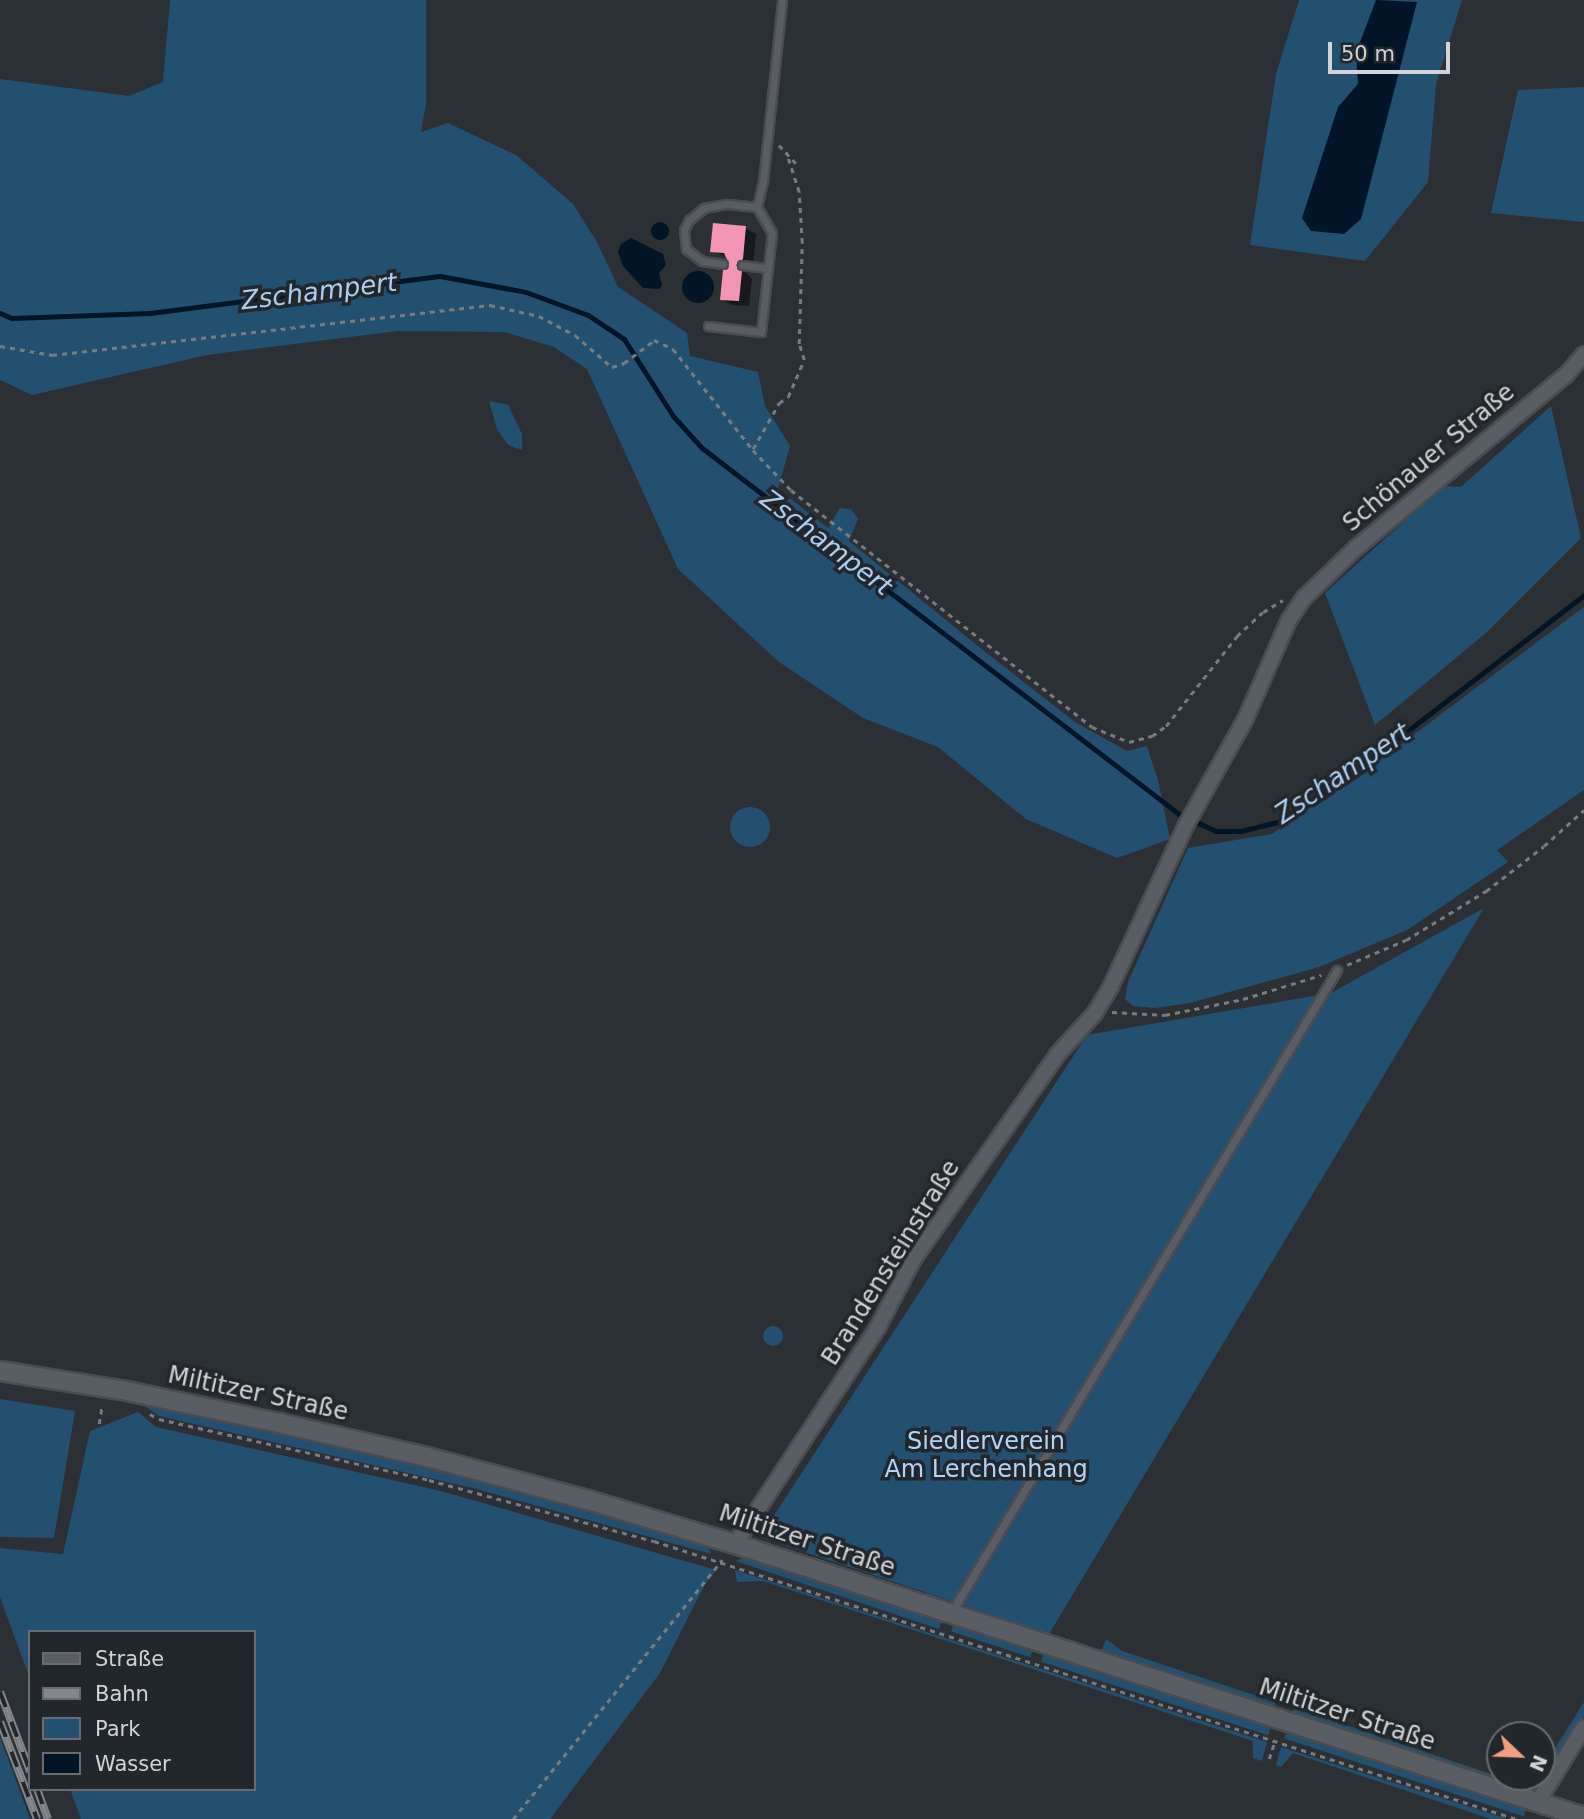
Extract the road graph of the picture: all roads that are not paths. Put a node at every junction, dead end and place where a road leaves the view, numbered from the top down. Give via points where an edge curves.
1 (782, 0) edge
2 (757, 206) junction
3 (723, 264) dead end
4 (742, 265) dead end
5 (768, 268) junction
6 (708, 326) dead end
7 (1584, 354) edge
8 (1193, 811) joint
9 (1337, 970) road end
10 (0, 1371) edge
11 (735, 1544) junction
12 (951, 1613) junction
13 (1584, 1727) edge
14 (1537, 1803) junction
15 (1584, 1817) edge

1 - 2 lane
2 - 3 lane via 704,208 689,220 684,230 686,249 702,261
2 - 5 lane via 772,233
4 - 5 lane
5 - 6 lane via 761,331
7 - 8 street, Schönauer Straße via 1566,375 1356,548 1304,598 1289,620 1245,720
8 - 11 street, Brandensteinstraße via 1095,1013 1057,1055 913,1261 878,1327
9 - 12 lane
10 - 11 street, Miltitzer Straße via 104,1387 427,1457
11 - 12 street, Miltitzer Straße
12 - 14 street, Miltitzer Straße
13 - 14 street
14 - 15 street, Miltitzer Straße

